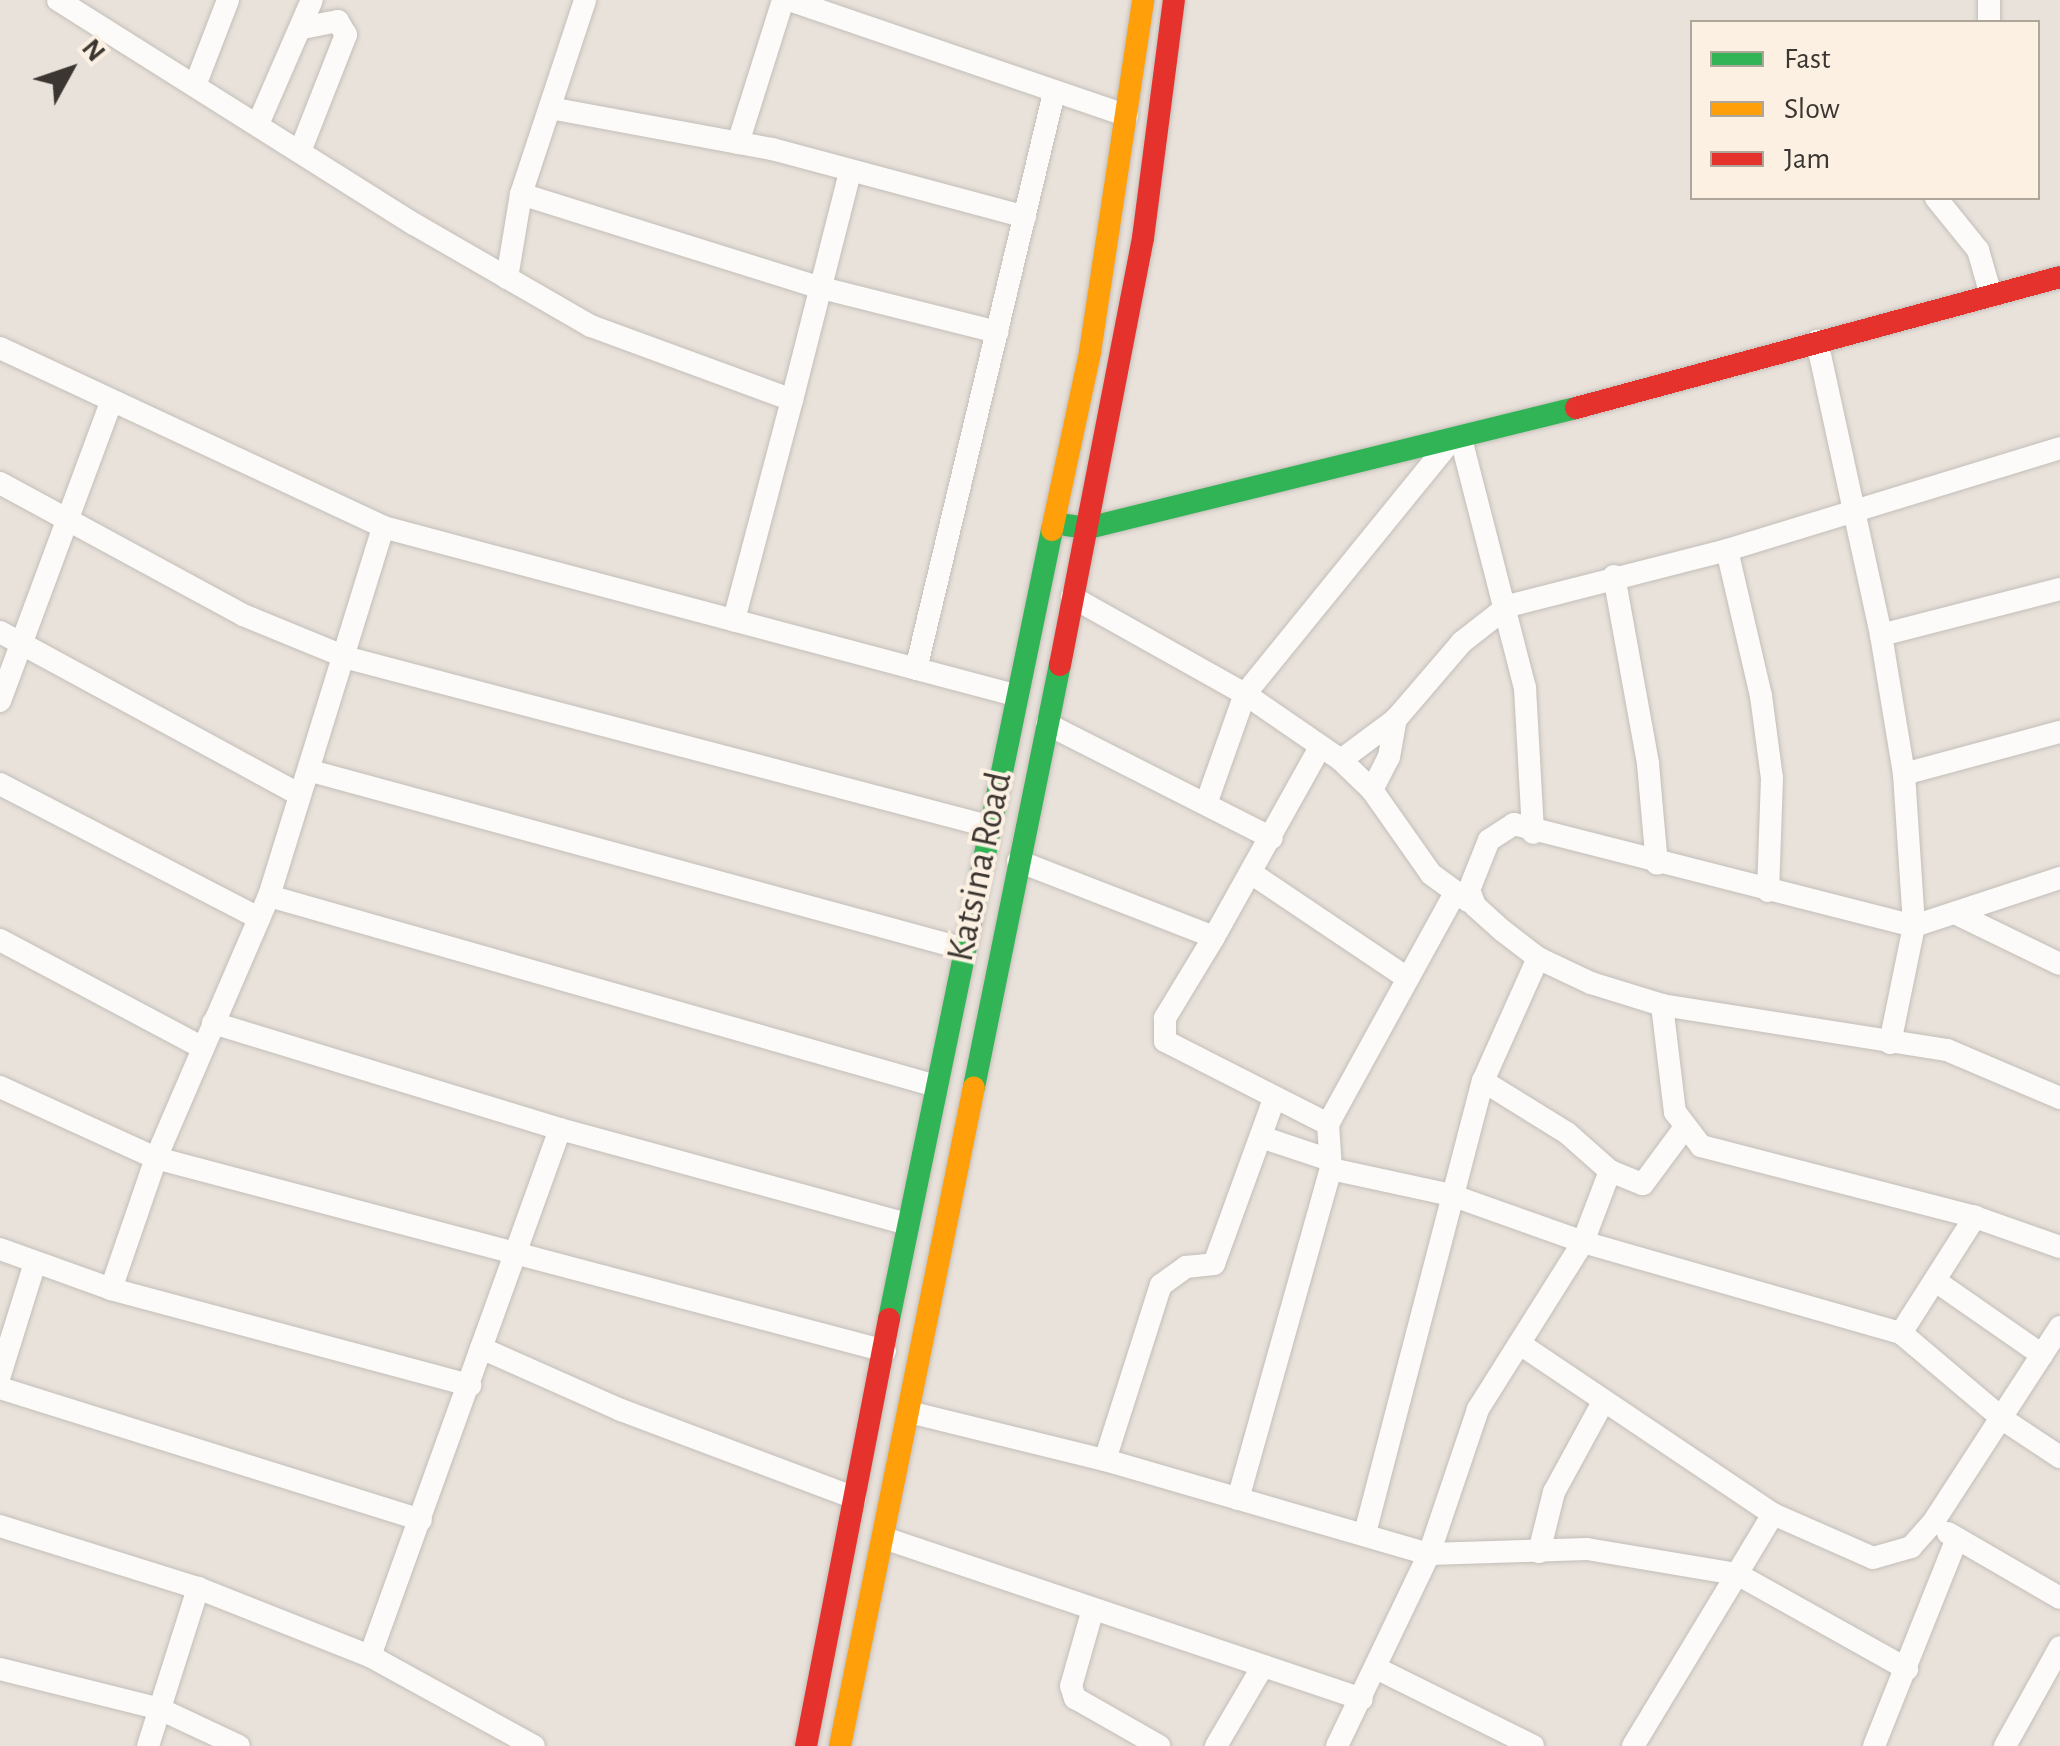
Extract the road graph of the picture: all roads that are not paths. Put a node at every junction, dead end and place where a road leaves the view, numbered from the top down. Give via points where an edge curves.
1 (58, 0) edge
2 (228, 0) edge
3 (312, 0) edge
4 (585, 0) edge
5 (786, 0) edge
6 (1142, 0) edge
7 (1174, 0) edge
8 (303, 28) junction
9 (196, 83) junction
10 (1054, 92) junction
11 (550, 108) junction
12 (1128, 116) junction
13 (258, 124) junction
14 (738, 143) junction
15 (301, 149) junction
16 (850, 173) junction
17 (521, 194) junction
18 (1938, 200) edge
19 (1024, 217) junction
20 (507, 278) junction
21 (2060, 278) edge
22 (818, 287) junction
23 (1991, 295) junction
24 (997, 332) junction
25 (1818, 341) junction
26 (0, 348) edge
27 (792, 400) junction
28 (111, 402) junction
29 (1455, 441) junction
30 (2060, 448) edge
31 (0, 483) edge
32 (1849, 510) junction
33 (67, 521) junction
34 (1052, 523) junction
35 (383, 527) junction
36 (1088, 528) junction
37 (1727, 550) junction
38 (1614, 576) junction
39 (2060, 589) edge
40 (1072, 597) junction
41 (1508, 606) junction
42 (734, 620) junction
43 (0, 632) edge
44 (1881, 635) junction
45 (22, 644) junction
46 (348, 658) junction
47 (916, 668) junction
48 (1245, 694) junction
49 (1015, 695) junction
50 (0, 701) edge
51 (1396, 719) junction
52 (1047, 724) junction
53 (2060, 732) edge
54 (1320, 746) junction
55 (1341, 760) junction
56 (311, 770) junction
57 (1904, 774) junction
58 (0, 784) edge
59 (1372, 790) junction
60 (300, 795) junction
61 (1206, 804) junction
62 (988, 826) junction
63 (1533, 833) junction
64 (1272, 838) junction
65 (1018, 861) junction
66 (1658, 864) junction
67 (1251, 873) junction
68 (2060, 878) edge
69 (1768, 891) junction
70 (1465, 900) junction
71 (264, 907) junction
72 (1957, 914) junction
73 (1914, 926) junction
74 (1214, 937) junction
75 (0, 940) edge
76 (961, 948) junction
77 (1538, 958) junction
78 (2060, 964) edge
79 (1406, 978) junction
80 (1662, 1005) junction
81 (213, 1023) junction
82 (1890, 1043) junction
83 (203, 1048) junction
84 (1483, 1081) junction
85 (0, 1086) edge
86 (936, 1086) junction
87 (2060, 1098) edge
88 (1274, 1099) junction
89 (1328, 1124) junction
90 (560, 1129) junction
91 (1683, 1130) junction
92 (1264, 1138) junction
93 (156, 1158) junction
94 (1329, 1164) junction
95 (1610, 1171) junction
96 (1451, 1195) junction
97 (1975, 1217) junction
98 (908, 1224) junction
99 (1583, 1242) junction
100 (2060, 1247) edge
101 (0, 1249) edge
102 (519, 1251) junction
103 (34, 1266) junction
104 (1938, 1282) junction
105 (111, 1289) junction
106 (2060, 1327) edge
107 (1902, 1333) junction
108 (1522, 1346) junction
109 (481, 1348) junction
110 (885, 1351) junction
111 (2042, 1355) junction
112 (0, 1375) edge
113 (470, 1385) junction
114 (0, 1388) edge
115 (1603, 1402) junction
116 (912, 1413) junction
117 (2004, 1420) junction
118 (2060, 1457) edge
119 (1105, 1460) junction
120 (856, 1498) junction
121 (1238, 1499) junction
122 (1773, 1514) junction
123 (421, 1520) junction
124 (1932, 1524) junction
125 (0, 1526) edge
126 (1365, 1533) junction
127 (887, 1539) junction
128 (1957, 1539) junction
129 (1539, 1552) junction
130 (1429, 1554) junction
131 (1737, 1574) junction
132 (198, 1588) junction
133 (2060, 1598) edge
134 (1093, 1609) junction
135 (2060, 1646) edge
136 (370, 1656) junction
137 (1263, 1666) junction
138 (0, 1669) edge
139 (1378, 1669) junction
140 (1907, 1670) junction
141 (1362, 1699) junction
142 (160, 1709) junction
143 (509, 1741) edge
144 (148, 1746) edge
145 (239, 1746) edge
146 (534, 1746) edge
147 (806, 1746) edge
148 (840, 1746) edge
149 (1159, 1746) edge
150 (1216, 1746) edge
151 (1337, 1746) edge
152 (1533, 1746) edge
153 (1632, 1746) edge
154 (1874, 1746) edge
155 (2005, 1746) edge

1 - 9 street
2 - 9 street
3 - 8 street
4 - 11 street
5 - 10 street
5 - 14 street
6 - 12 main road
7 - 36 main road, Katsina Road via 1142,238
8 - 13 street
8 - 15 street via 338,21 346,35
9 - 13 street
10 - 12 street
10 - 19 street
11 - 14 street
11 - 17 street
12 - 34 main road via 1090,352
13 - 15 street
14 - 16 street
15 - 20 street
16 - 19 street
16 - 22 street
17 - 20 street
17 - 22 street
18 - 23 street via 1978,250
19 - 24 street
20 - 27 street via 614,337
21 - 23 main road
22 - 24 street
22 - 27 street
23 - 25 main road
24 - 47 street
25 - 29 main road
25 - 32 street
26 - 28 street
27 - 42 street
28 - 33 street
28 - 35 street
29 - 36 main road
29 - 41 street
29 - 48 street
30 - 32 street
31 - 33 street
32 - 37 street
32 - 44 street
33 - 45 street
33 - 46 street via 243,615
34 - 36 main road
34 - 49 main road
35 - 42 street
35 - 46 street
36 - 40 main road, Katsina Road
37 - 38 street
37 - 69 street via 1762,696 1772,778
38 - 41 street
38 - 66 street via 1648,764
39 - 44 street
40 - 48 street
40 - 52 main road, Katsina Road
41 - 51 street via 1462,642
41 - 63 street via 1532,744
42 - 47 street
43 - 45 street
44 - 57 street
45 - 50 street
45 - 60 street
46 - 56 street
46 - 62 street
47 - 49 street
48 - 54 street
48 - 61 street
49 - 62 main road
51 - 55 street
51 - 59 street via 1389,757
52 - 61 street
52 - 65 main road, Katsina Road
53 - 57 street
54 - 55 street
54 - 64 street
55 - 59 street
56 - 60 street
56 - 76 street
57 - 73 street
58 - 71 street
59 - 70 street via 1407,846
60 - 71 street
61 - 64 street
62 - 76 main road
63 - 66 street
63 - 70 street via 1514,824 1489,840
64 - 67 street
65 - 74 street
65 - 116 main road, Katsina Road
66 - 69 street
67 - 74 street
67 - 79 street
68 - 72 street
69 - 73 street
70 - 77 street
70 - 79 street
71 - 81 street
71 - 86 street
72 - 73 street
72 - 78 street
73 - 82 street
74 - 88 street via 1161,1029 1165,1041
75 - 83 street
76 - 86 main road
77 - 80 street
77 - 84 street
79 - 89 street
80 - 82 street
80 - 91 street via 1670,1094
81 - 83 street
81 - 90 street
82 - 87 street via 1974,1058
83 - 93 street
84 - 95 street via 1567,1134
84 - 96 street
85 - 93 street
86 - 98 main road
88 - 89 street
88 - 92 street
89 - 94 street
90 - 98 street
90 - 102 street
91 - 95 street via 1652,1180 1643,1184
91 - 97 street via 1722,1156
92 - 94 street
92 - 119 street via 1214,1264 1186,1267 1161,1285
93 - 102 street
93 - 105 street
94 - 96 street
94 - 121 street
95 - 99 street
96 - 99 street
96 - 126 street
97 - 100 street
97 - 104 street
98 - 110 main road
99 - 107 street
99 - 108 street
101 - 103 street
102 - 109 street
102 - 110 street
103 - 105 street
103 - 112 street
104 - 107 street
104 - 111 street
105 - 113 street
106 - 111 street
107 - 117 street
108 - 115 street
108 - 130 street via 1478,1408
109 - 113 street
109 - 120 street via 621,1410
110 - 120 main road
111 - 117 street
113 - 123 street
114 - 123 street
115 - 122 street
115 - 129 street via 1554,1492
116 - 119 street
116 - 127 main road, Katsina Road
117 - 118 street
117 - 124 street
119 - 121 street
120 - 147 main road
121 - 126 street
122 - 124 street via 1873,1558 1911,1547
122 - 131 street
123 - 136 street
124 - 128 street
125 - 132 street
126 - 130 street
127 - 134 street
127 - 148 main road, Katsina Road
128 - 133 street
128 - 140 street
129 - 130 street
129 - 131 street via 1587,1549
130 - 139 street
131 - 140 street
131 - 153 street
132 - 136 street
132 - 142 street
134 - 137 street
134 - 149 street via 1072,1686 1075,1698
135 - 155 street
136 - 143 street
137 - 141 street
137 - 150 street
138 - 142 street
139 - 141 street
139 - 152 street
140 - 154 street
141 - 151 street
142 - 144 street
142 - 145 street
143 - 146 street

